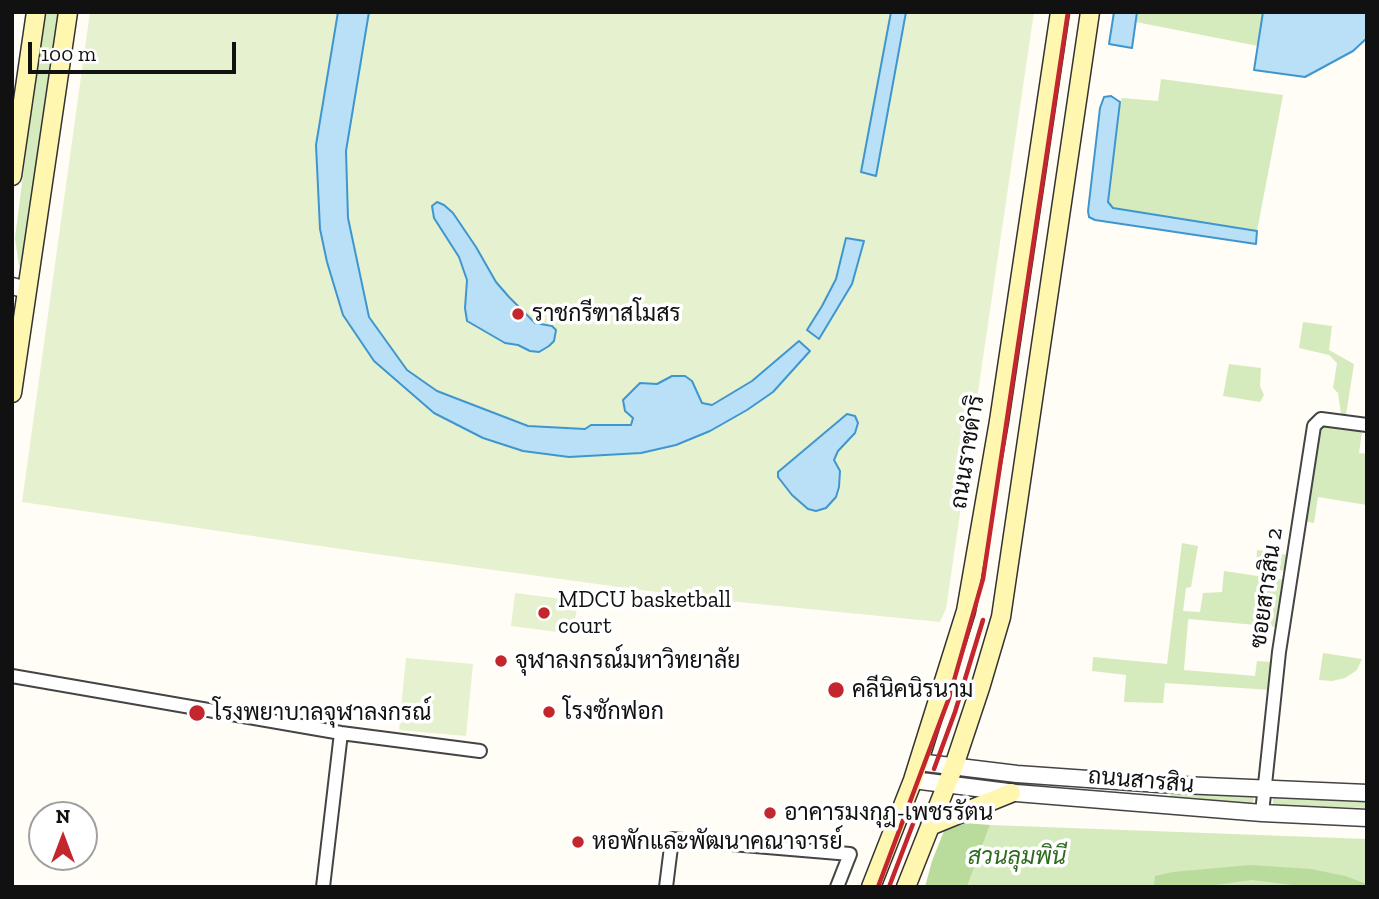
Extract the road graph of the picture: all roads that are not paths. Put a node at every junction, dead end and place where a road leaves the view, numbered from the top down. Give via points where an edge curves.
1 (36, 12) edge
2 (68, 12) edge
3 (1060, 12) edge
4 (1090, 12) edge
5 (1055, 48) junction
6 (1084, 53) junction
7 (12, 176) edge
8 (20, 288) edge
9 (1012, 331) junction
10 (1042, 336) junction
11 (12, 393) edge
12 (1367, 425) edge
13 (12, 676) edge
14 (341, 733) junction
15 (480, 751) dead end
16 (918, 762) junction
17 (954, 766) junction
18 (913, 780) junction
19 (1131, 782) junction
20 (1159, 784) junction
21 (947, 785) junction
22 (1264, 789) junction
23 (1011, 793) junction
24 (1367, 793) edge
25 (1134, 803) junction
26 (1159, 805) junction
27 (1262, 813) junction
28 (1367, 818) edge
29 (930, 826) junction
30 (323, 887) edge
31 (666, 887) edge
32 (837, 887) edge
33 (871, 887) edge
34 (906, 887) edge

1 - 7 main road
2 - 8 main road
3 - 5 main road, ถนนราชดำริ
4 - 6 main road
5 - 6 main road
5 - 9 main road, ถนนราชดำริ
6 - 10 main road
8 - 11 main road
9 - 10 main road
9 - 16 main road, ถนนราชดำริ via 966,611
10 - 17 main road via 1001,617
12 - 22 street, ซอยสารสิน 2 via 1321,419 1314,426 1281,639
13 - 14 street
14 - 15 street
14 - 30 street
16 - 17 street, ถนนสารสิน
16 - 18 main road, ถนนราชดำริ
17 - 19 street, ถนนสารสิน
17 - 21 main road
18 - 21 street, ถนนสารสิน
18 - 33 main road, ถนนราชดำริ
19 - 20 street, ถนนสารสิน
19 - 25 street via 1141,790
20 - 22 street, ถนนสารสิน
20 - 26 street via 1151,795
21 - 23 street, ถนนสารสิน
21 - 29 main road
22 - 24 street, ถนนสารสิน
22 - 27 street, ซอยสารสิน 2
23 - 25 street, ถนนสารสิน
23 - 29 main road
25 - 26 street, ถนนสารสิน
26 - 27 street, ถนนสารสิน
27 - 28 street, ถนนสารสิน
29 - 34 main road
31 - 32 street via 671,839 850,854

